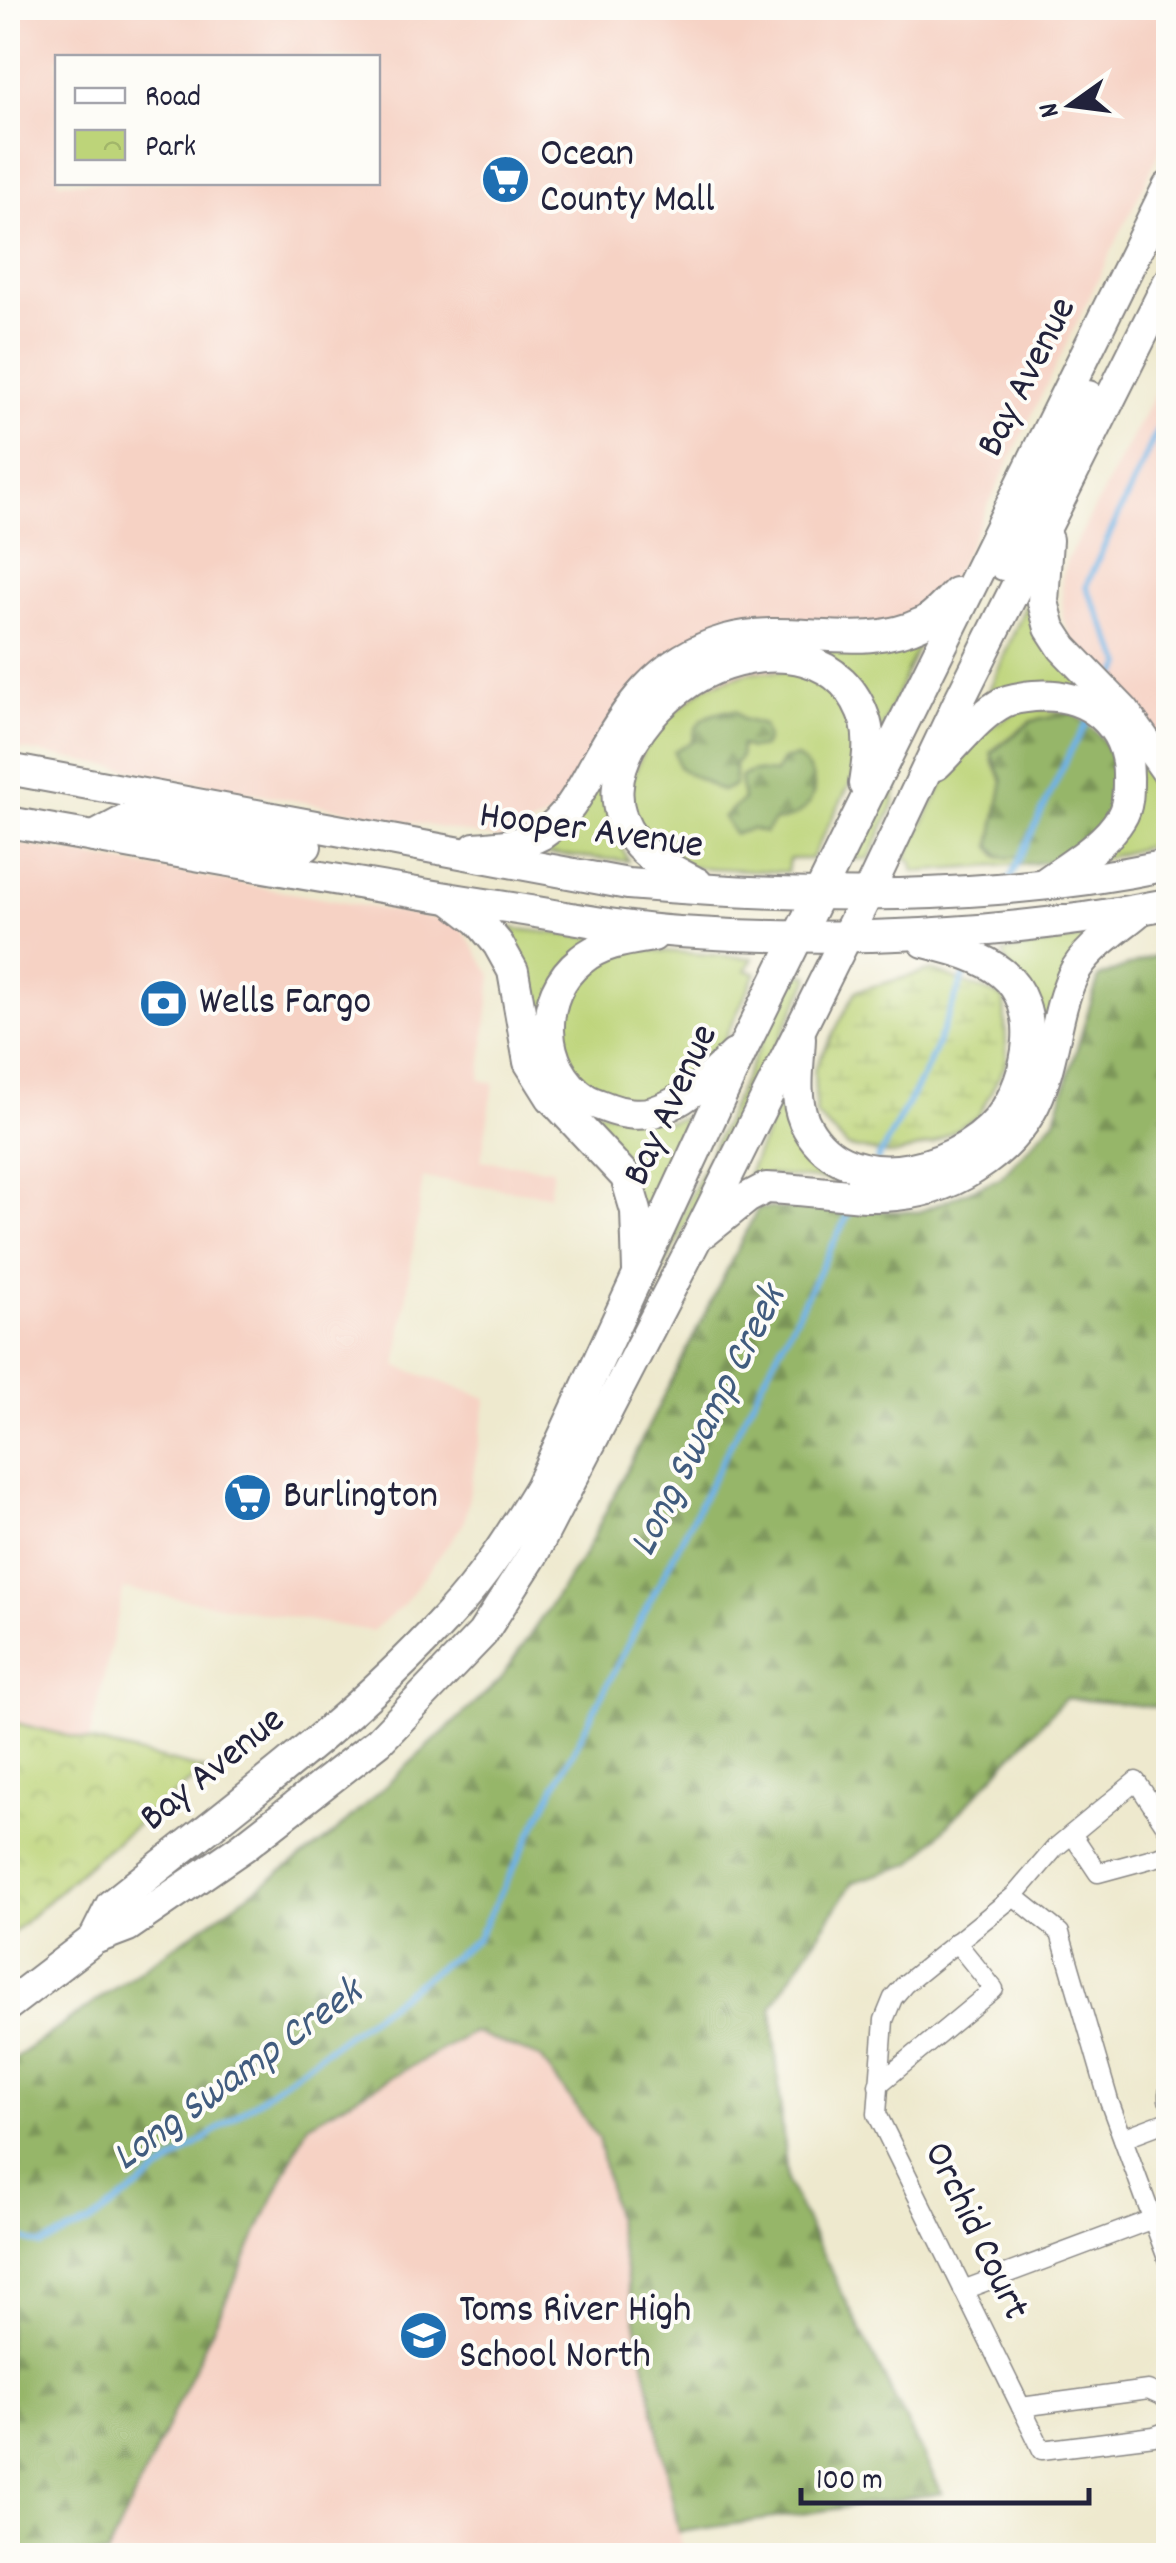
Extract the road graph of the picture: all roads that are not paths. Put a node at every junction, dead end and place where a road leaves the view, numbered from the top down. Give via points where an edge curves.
1 (1168, 187) edge
2 (1157, 227) edge
3 (1168, 283) edge
4 (1048, 525) junction
5 (973, 577) junction
6 (1098, 700) junction
7 (8, 769) edge
8 (1168, 773) edge
9 (926, 774) junction
10 (862, 804) junction
11 (8, 822) edge
12 (361, 836) junction
13 (94, 837) junction
14 (438, 851) junction
15 (1168, 866) edge
16 (1036, 887) junction
17 (713, 891) junction
18 (821, 892) junction
19 (868, 892) junction
20 (450, 898) junction
21 (1155, 907) edge
22 (674, 932) junction
23 (798, 938) junction
24 (845, 938) junction
25 (979, 943) junction
26 (802, 1023) junction
27 (744, 1046) junction
28 (865, 1181) junction
29 (696, 1239) junction
30 (638, 1278) junction
31 (1168, 1829) edge
32 (1072, 1834) junction
33 (1168, 1854) edge
34 (1014, 1896) junction
35 (94, 1939) junction
36 (956, 1942) junction
37 (8, 2005) edge
38 (878, 2085) junction
39 (1168, 2121) edge
40 (1123, 2138) junction
41 (1153, 2219) junction
42 (1168, 2261) edge
43 (963, 2290) junction
44 (1168, 2399) edge
45 (1021, 2407) junction
46 (1168, 2432) edge

1 - 2 main road, Bay Avenue
2 - 5 main road, Bay Avenue
2 - 9 main road via 1144,282 977,622 943,706
3 - 4 main road, Bay Avenue
4 - 6 main road via 1043,602 1050,628
4 - 9 main road, Bay Avenue
5 - 10 main road, Bay Avenue
5 - 14 main road via 926,622 892,635 761,634 725,640 679,662 620,716 576,800 554,825 526,841
6 - 8 main road
6 - 9 main road via 1057,694 1000,704
6 - 16 main road via 1122,743 1127,801 1121,819 1090,850
7 - 12 main road, Hooper Avenue
9 - 19 main road, Bay Avenue
10 - 17 main road via 867,726 837,674 793,658 769,658 692,681 652,715 625,754 618,799 634,840 660,864
10 - 18 main road, Bay Avenue
11 - 13 main road
12 - 13 main road via 326,849 126,820
12 - 14 main road, Hooper Avenue
13 - 20 main road
14 - 17 main road, Hooper Avenue via 628,884
15 - 16 main road, Hooper Avenue
16 - 19 main road, Hooper Avenue
17 - 18 main road, Hooper Avenue
18 - 19 main road, Hooper Avenue
18 - 23 main road, Bay Avenue
19 - 24 main road, Bay Avenue
20 - 22 main road
20 - 30 main road via 478,920 513,971 529,1062 551,1098 626,1177 636,1211
21 - 25 main road
21 - 28 main road via 1090,953 1074,973 1042,1090 996,1152 935,1188 895,1196
22 - 23 main road
22 - 27 main road via 601,948 563,980 548,1025 562,1076 586,1100 648,1114 692,1092
23 - 24 main road
23 - 27 main road, Bay Avenue
24 - 25 main road
24 - 26 main road, Bay Avenue
25 - 28 main road via 1017,990 1027,1014 1026,1064 1012,1098 998,1119 940,1160
26 - 28 main road via 797,1087 803,1118 818,1143
26 - 29 main road, Bay Avenue
27 - 30 main road, Bay Avenue
28 - 29 main road via 766,1188
29 - 35 main road, Bay Avenue via 532,1556 482,1634 379,1741 242,1847 128,1926
30 - 35 main road, Bay Avenue via 540,1487 450,1615 329,1730 111,1905
31 - 32 street, Orchid Court via 1136,1782
32 - 33 street via 1098,1873
32 - 34 street, Orchid Court
34 - 36 street, Orchid Court
34 - 40 street via 1060,1933
35 - 37 main road, Bay Avenue
36 - 38 street, Orchid Court via 893,1998 884,2020
36 - 38 street via 994,1989
38 - 43 street, Orchid Court via 876,2114
39 - 40 street
40 - 41 street
41 - 42 street
41 - 43 street
43 - 45 street, Orchid Court
44 - 45 street via 1148,2390
45 - 46 street, Orchid Court via 1046,2451

